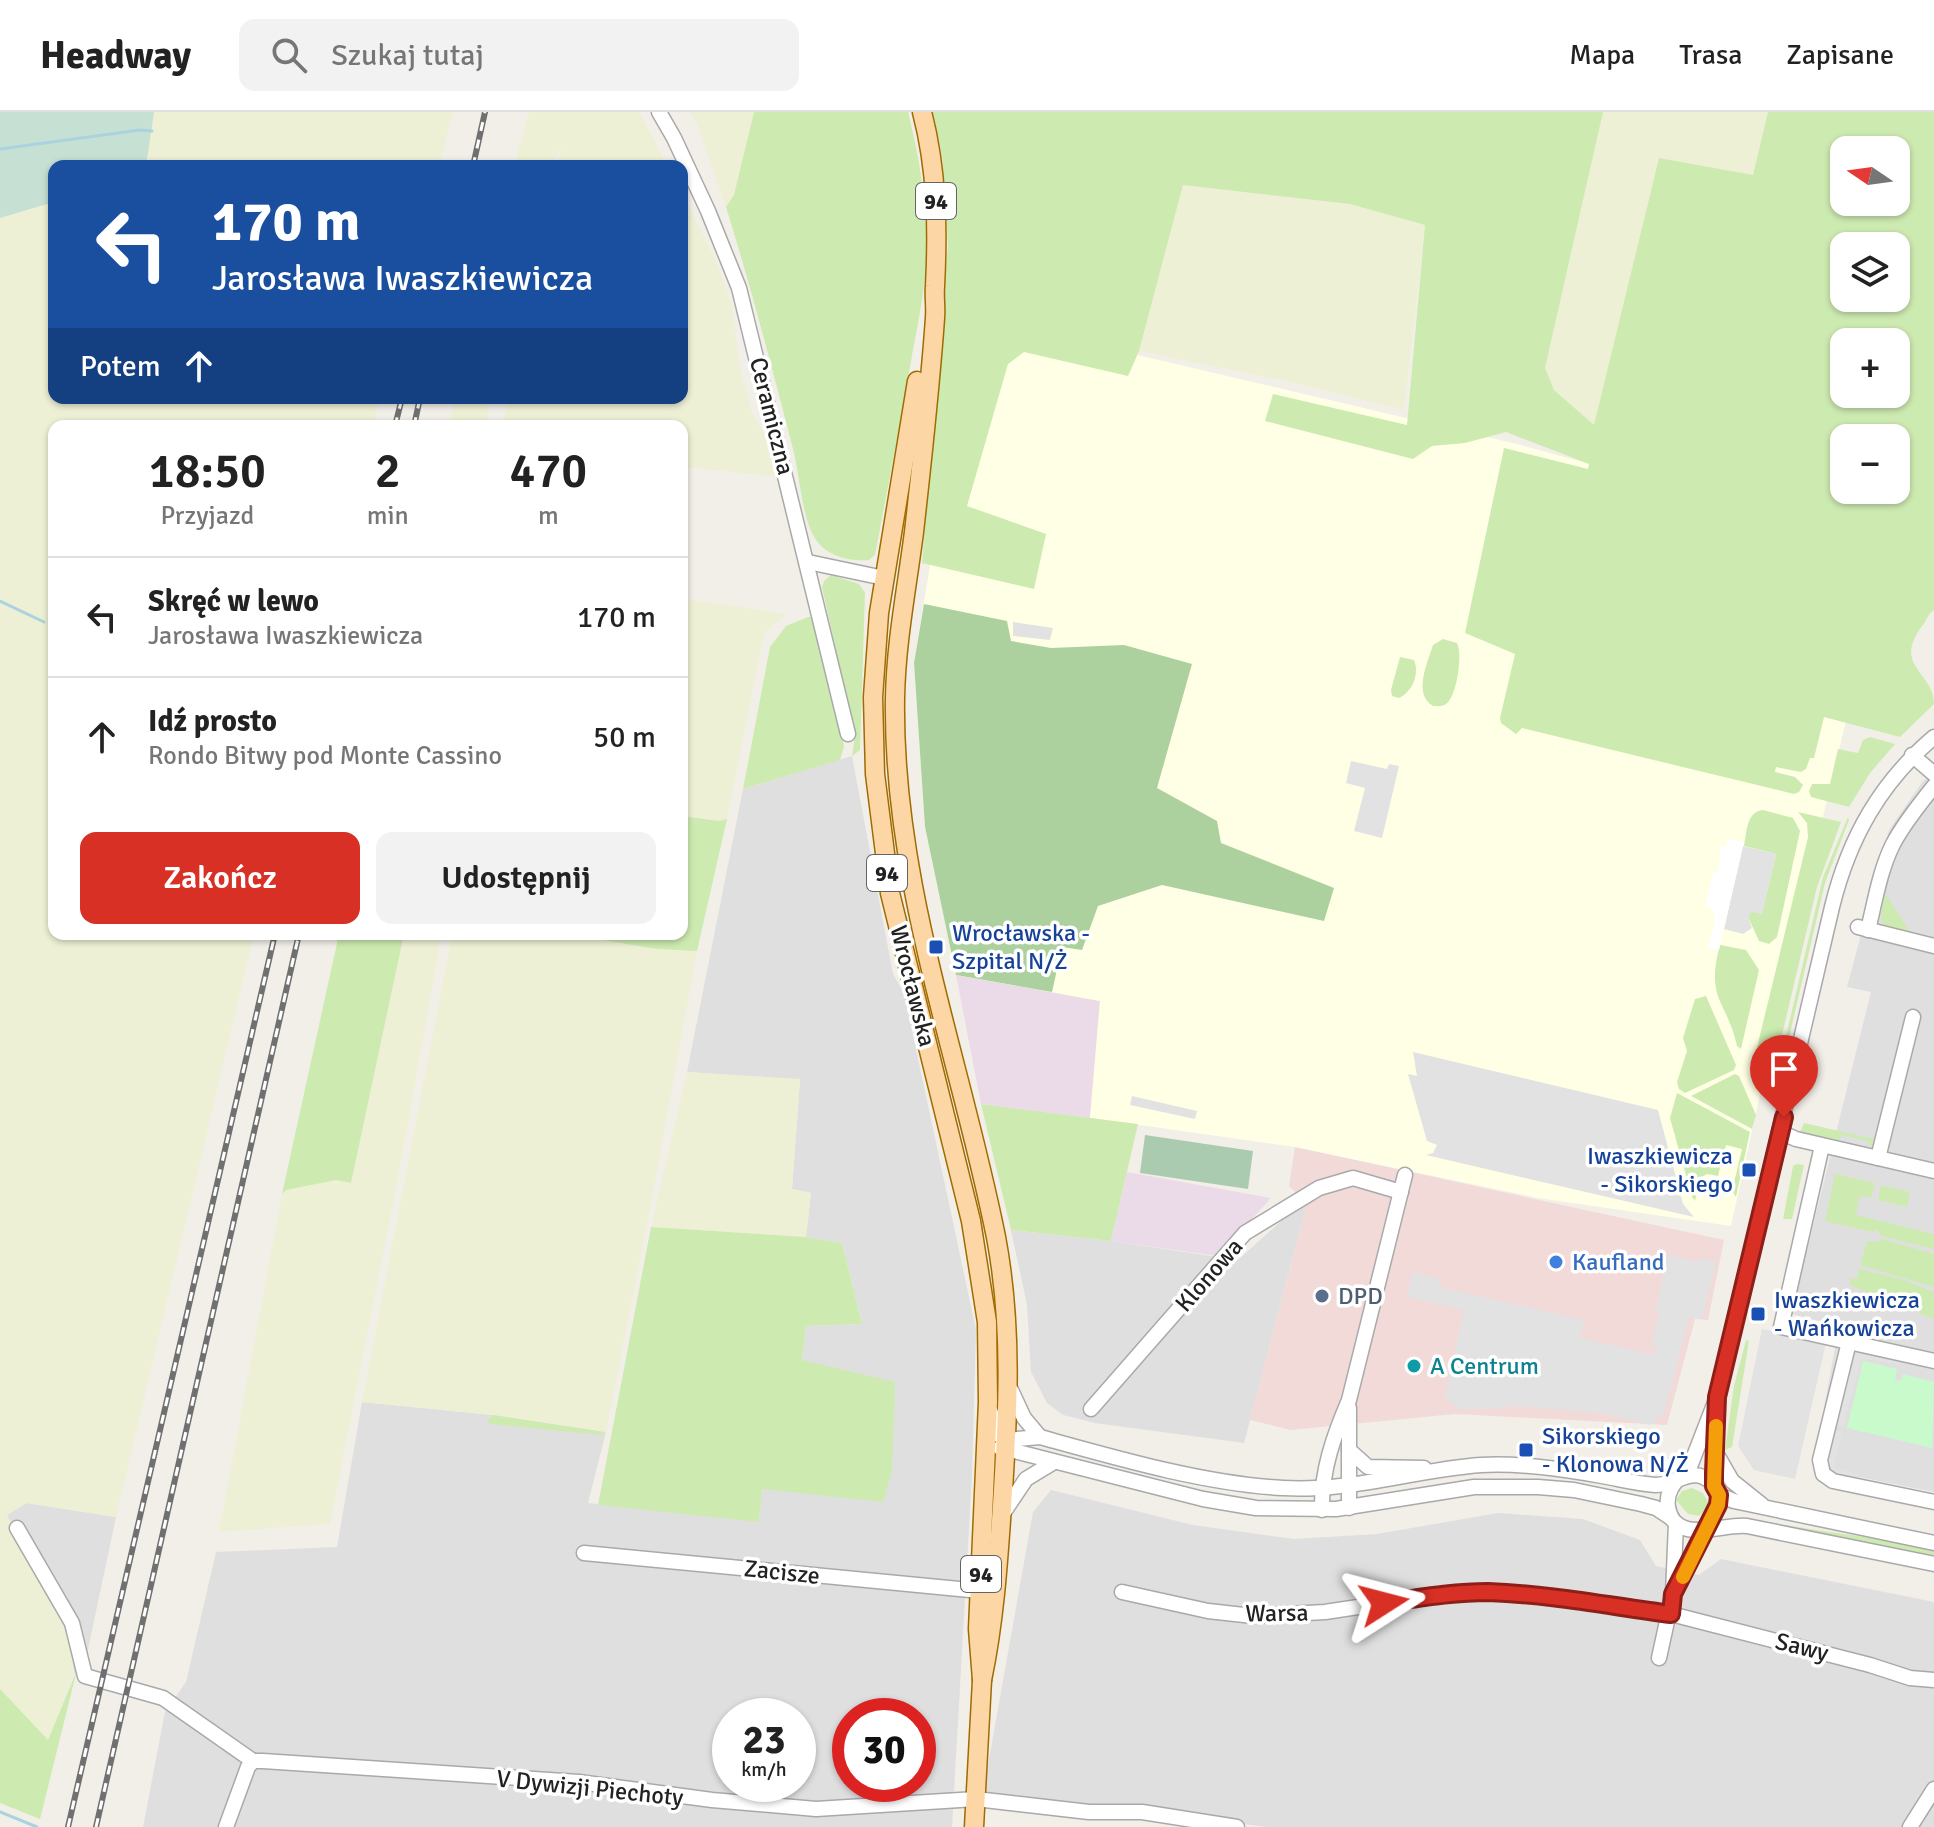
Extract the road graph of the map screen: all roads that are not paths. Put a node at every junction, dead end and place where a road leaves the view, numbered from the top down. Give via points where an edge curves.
1 (659, 112) edge
2 (922, 112) edge
3 (683, 160) edge
4 (688, 169) edge
5 (934, 292) junction
6 (808, 562) junction
7 (884, 578) junction
8 (848, 734) dead end
9 (1934, 737) edge
10 (1912, 755) junction
11 (1934, 774) edge
12 (1934, 786) edge
13 (1934, 946) edge
14 (1913, 1017) dead end
15 (1780, 1132) junction
16 (1822, 1146) junction
17 (1878, 1158) junction
18 (1934, 1171) edge
19 (1405, 1175) dead end
20 (1401, 1192) junction
21 (1849, 1342) junction
22 (1934, 1361) edge
23 (1008, 1382) junction
24 (1717, 1397) junction
25 (1349, 1400) junction
26 (988, 1402) junction
27 (1091, 1409) dead end
28 (1040, 1437) junction
29 (1006, 1443) junction
30 (1349, 1450) junction
31 (1716, 1453) junction
32 (1054, 1462) junction
33 (986, 1468) junction
34 (1440, 1470) junction
35 (1681, 1477) junction
36 (1349, 1486) junction
37 (1322, 1488) junction
38 (1717, 1490) junction
39 (1934, 1502) edge
40 (1349, 1508) junction
41 (1766, 1508) junction
42 (1322, 1510) junction
43 (1001, 1517) junction
44 (1674, 1520) junction
45 (17, 1528) dead end
46 (1705, 1530) junction
47 (1934, 1543) edge
48 (584, 1553) dead end
49 (1934, 1564) edge
50 (980, 1591) junction
51 (1122, 1592) dead end
52 (1673, 1594) junction
53 (1671, 1614) junction
54 (1659, 1658) dead end
55 (982, 1680) junction
56 (1934, 1680) edge
57 (253, 1761) junction
58 (1934, 1789) edge
59 (976, 1799) junction
60 (226, 1827) edge
61 (974, 1827) edge
62 (1237, 1827) edge
63 (1910, 1827) edge

1 - 3 street, Ceramiczna
2 - 5 main road, Wrocławska / 94 via 936,201
4 - 6 street, Ceramiczna via 739,288
5 - 7 main road, Wrocławska / 94
5 - 23 main road, Wrocławska / 94 via 900,625 897,773 911,885 996,1240 1007,1319
6 - 7 street
6 - 8 street, Ceramiczna
7 - 26 main road, Wrocławska / 94 via 873,697 881,838 981,1268
9 - 10 street
10 - 11 street
10 - 15 street via 1870,809 1845,861
12 - 13 street via 1892,845 1863,928
14 - 17 street
15 - 16 street
15 - 24 street
16 - 17 street
16 - 21 street via 1781,1327
17 - 18 street
19 - 20 street
20 - 25 street
20 - 27 street, Klonowa via 1353,1178 1319,1188 1245,1233
21 - 22 street
21 - 39 street via 1820,1460 1823,1474 1833,1481
23 - 28 street via 1017,1407
23 - 29 main road, Wrocławska / 94
24 - 31 street
24 - 35 street
25 - 30 street
25 - 37 street
26 - 29 street
26 - 33 main road, Wrocławska / 94
28 - 29 street
28 - 37 street via 1230,1483
29 - 32 street
29 - 33 street
29 - 43 main road, Wrocławska / 94
30 - 34 street via 1368,1467
30 - 36 street
31 - 38 street
31 - 41 street via 1732,1481
32 - 42 street via 1225,1504
32 - 43 street via 1026,1479
33 - 50 main road, Wrocławska / 94
34 - 35 street via 1523,1465 1657,1485
34 - 36 street
35 - 38 street via 1703,1477
35 - 44 street via 1668,1493
36 - 37 street
36 - 40 street
37 - 42 street
38 - 41 street via 1734,1501
38 - 46 street via 1715,1514
40 - 42 street
40 - 44 street via 1474,1487 1538,1487 1641,1504
41 - 47 street
43 - 55 main road, Wrocławska / 94 via 992,1632
44 - 46 street via 1691,1531
44 - 52 street
45 - 57 street via 72,1623 85,1676 163,1698
46 - 49 street via 1747,1526
46 - 52 street
48 - 50 street, Zacisze
50 - 55 main road, Wrocławska / 94
51 - 53 street, Warsa via 1253,1616 1488,1592
52 - 53 street
53 - 54 street
53 - 56 street, Sawy
55 - 59 main road, Wrocławska / 94
57 - 59 street, V Dywizji Piechoty via 579,1782 816,1809
57 - 60 street
58 - 63 street
59 - 61 main road, Wrocławska / 94
59 - 62 street, V Dywizji Piechoty via 1089,1812 1142,1812

